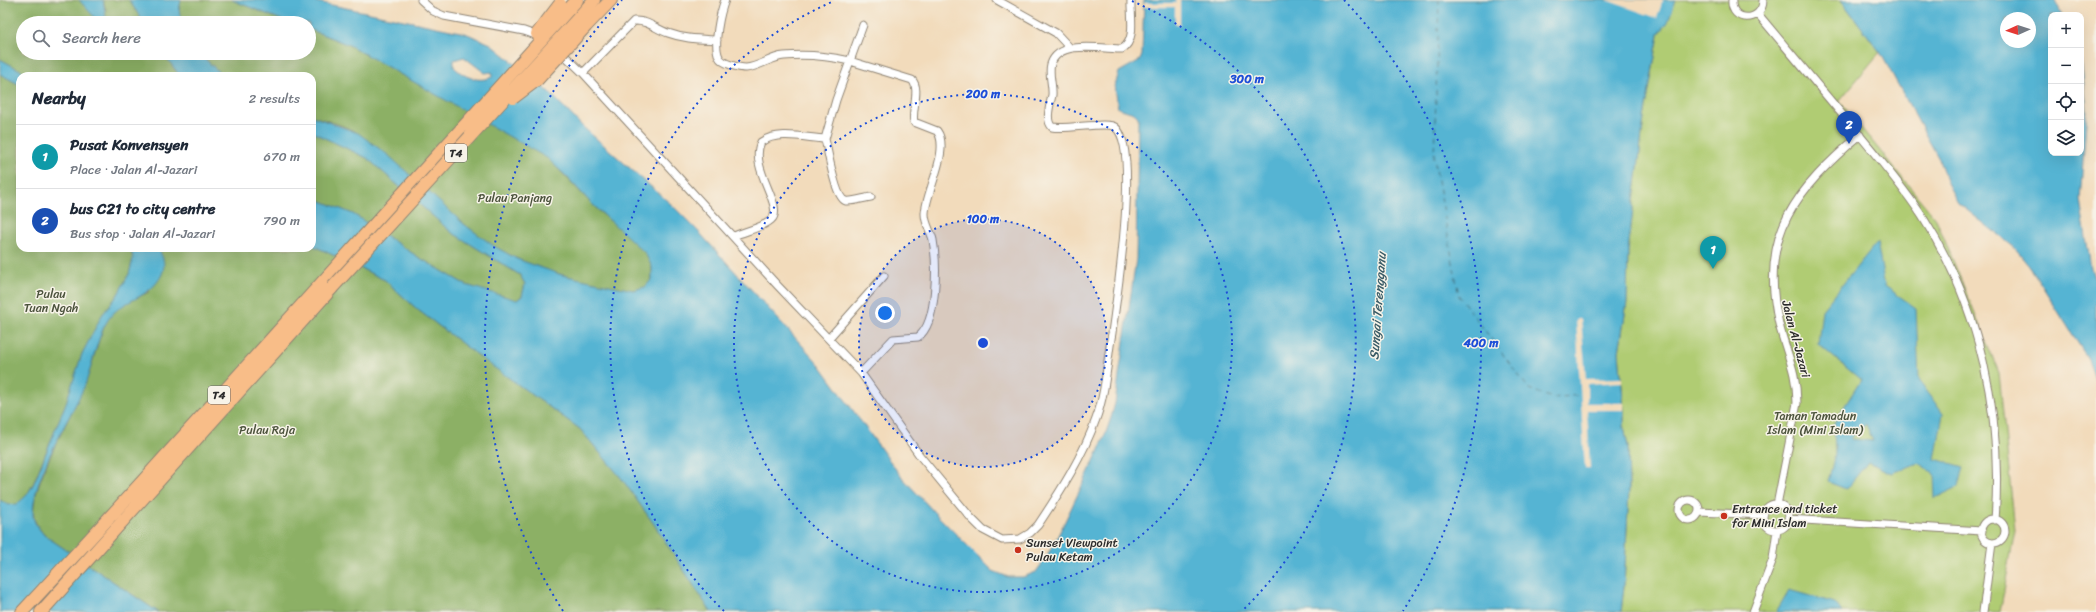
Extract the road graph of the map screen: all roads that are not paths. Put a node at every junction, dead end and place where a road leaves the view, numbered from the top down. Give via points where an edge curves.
1 (421, 0) edge
2 (577, 0) edge
3 (594, 0) edge
4 (611, 0) edge
5 (725, 0) edge
6 (997, 0) edge
7 (1130, 0) edge
8 (1732, 0) edge
9 (1763, 0) edge
10 (564, 5) edge
11 (1758, 14) junction
12 (583, 22) junction
13 (863, 25) dead end
14 (717, 40) junction
15 (1070, 48) junction
16 (850, 61) junction
17 (583, 73) junction
18 (1860, 135) junction
19 (825, 140) junction
20 (871, 197) dead end
21 (734, 236) junction
22 (884, 276) dead end
23 (829, 338) junction
24 (861, 373) junction
25 (1777, 505) junction
26 (1699, 512) dead end
27 (120, 515) junction
28 (1763, 515) junction
29 (1788, 519) junction
30 (1995, 520) junction
31 (1777, 530) junction
32 (1982, 531) junction
33 (1992, 543) junction
34 (22, 612) edge
35 (41, 612) edge
36 (1753, 612) edge
37 (1983, 612) edge

1 - 17 street via 433,11 444,16 535,34 551,44
2 - 10 highway
3 - 12 highway, T4
4 - 12 highway
5 - 14 street
6 - 15 street via 1056,33
7 - 15 street via 1131,36 1126,46 1122,49
8 - 11 street via 1733,9 1740,16 1749,18
9 - 11 street
10 - 27 highway, T4, bridge via 464,126 323,279
11 - 18 street
12 - 27 highway, T4, bridge via 490,115
13 - 16 street
14 - 16 street via 719,57 728,63 745,68 782,56 820,56
14 - 17 street via 680,37 656,29 641,20 634,21
15 - 24 street via 1059,53 1051,64 1049,124 1057,128 1109,125 1115,127 1122,140 1124,155 1126,217 1122,265 1100,406 1084,447 1038,525 1020,539 1011,541 983,530 920,456
16 - 19 street
16 - 24 street via 912,80 916,89 914,122 937,131 941,140 925,214 933,238 936,262 927,327 918,337 890,341
17 - 21 street
18 - 25 street, Jalan Al-Jazari via 1809,182 1779,234 1772,279 1774,304 1795,372 1797,403
18 - 30 street via 1922,216 1957,283 1974,328 1991,398 1997,486
19 - 20 street via 836,186 843,200
19 - 21 street via 773,136 761,142 758,148 758,163 773,199 775,214 767,223
21 - 23 street
22 - 23 street
23 - 24 street
25 - 28 street via 1768,507
25 - 29 street via 1784,508
26 - 28 street
27 - 34 highway, T4
27 - 35 highway, T4
28 - 31 street via 1766,526
29 - 31 street via 1784,527
29 - 32 street
30 - 32 street via 1986,522
30 - 33 street via 2001,523 2005,533 1999,541
31 - 36 street via 1773,559
32 - 33 street via 1983,537
33 - 37 street

